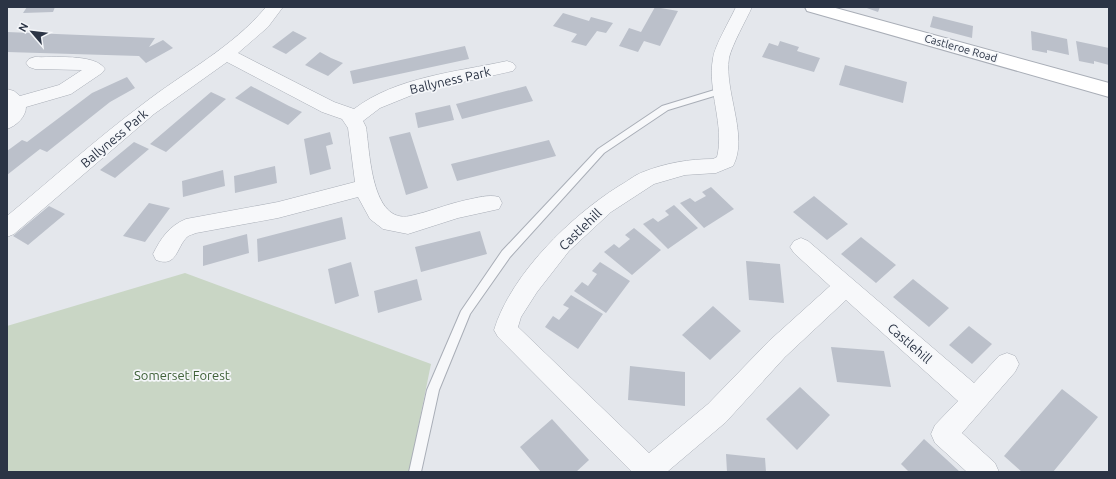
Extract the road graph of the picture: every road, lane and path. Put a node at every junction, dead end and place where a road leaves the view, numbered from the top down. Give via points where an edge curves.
1 (275, 7) edge
2 (744, 7) edge
3 (813, 7) edge
4 (226, 54) junction
5 (35, 63) dead end
6 (507, 67) dead end
7 (1109, 90) edge
8 (721, 91) junction
9 (12, 99) edge
10 (352, 120) junction
11 (7, 122) edge
12 (366, 187) junction
13 (492, 203) dead end
14 (7, 228) edge
15 (801, 247) dead end
16 (164, 254) dead end
17 (846, 286) junction
18 (1007, 364) dead end
19 (975, 400) junction
20 (649, 471) edge
21 (415, 472) edge
22 (986, 472) edge

1 - 4 street, Ballyness Park via 265,21
2 - 8 street, Castlehill via 721,57
3 - 7 street, Castleroe Road
4 - 10 street via 328,107 348,114
4 - 14 street, Ballyness Park via 149,108
5 - 9 street via 86,64 96,69 65,90
6 - 10 street, Ballyness Park via 418,86 374,103
8 - 20 street, Castlehill via 730,144 726,162 716,166 685,167 648,178 604,206 562,245 529,285 511,313 506,330
8 - 21 lane via 665,108 601,151 506,254 466,311 432,390
9 - 11 street via 17,112
10 - 12 street via 357,127
12 - 13 street via 367,196 376,213 390,223 408,225
12 - 16 street via 278,210 193,225 180,231
15 - 17 street, Castlehill
17 - 19 street, Castlehill
17 - 20 street, Castlehill via 777,349 717,412
18 - 19 street
19 - 22 street via 944,434

